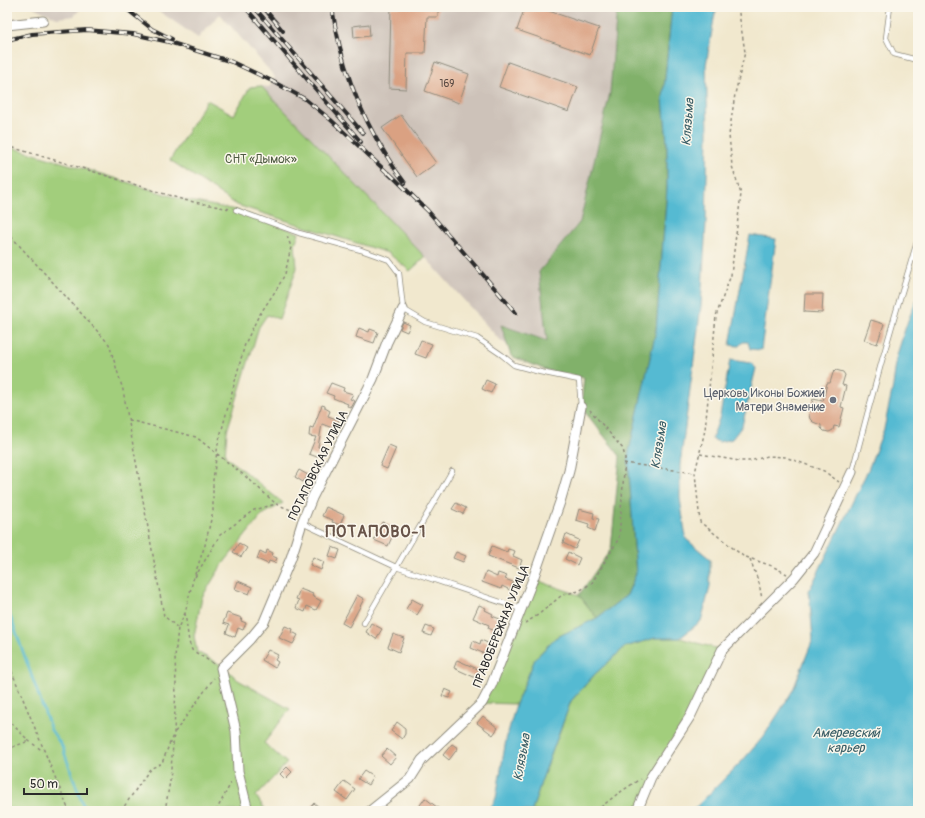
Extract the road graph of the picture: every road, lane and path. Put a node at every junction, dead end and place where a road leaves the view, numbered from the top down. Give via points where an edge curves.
1 (738, 7) edge
2 (890, 7) edge
3 (43, 21) dead end
4 (7, 25) edge
5 (918, 62) edge
6 (7, 146) edge
7 (236, 210) joint
8 (283, 231) dead end
9 (7, 232) edge
10 (918, 239) edge
11 (402, 309) junction
12 (581, 407) joint
13 (590, 410) dead end
14 (129, 420) junction
15 (217, 454) junction
16 (700, 454) junction
17 (624, 463) junction
18 (452, 471) dead end
19 (852, 472) joint
20 (695, 473) junction
21 (845, 487) junction
22 (276, 504) junction
23 (304, 519) junction
24 (750, 558) junction
25 (396, 568) junction
26 (794, 578) junction
27 (193, 580) junction
28 (521, 609) junction
29 (763, 609) junction
30 (185, 613) junction
31 (525, 623) dead end
32 (364, 624) dead end
33 (178, 628) junction
34 (7, 660) edge
35 (222, 667) junction
36 (7, 719) edge
37 (174, 733) junction
38 (29, 741) junction
39 (7, 749) edge
40 (44, 752) junction
41 (238, 771) junction
42 (651, 777) junction
43 (69, 811) edge
44 (121, 811) edge
45 (165, 811) edge
46 (216, 811) edge
47 (248, 811) edge
48 (370, 811) edge
49 (596, 811) edge
50 (637, 811) edge

1 - 16 path via 745,52 729,135 732,166 741,194 731,275 716,316 705,430
2 - 5 lane via 886,38 894,54
3 - 4 street
6 - 7 path via 184,200
7 - 11 lane via 299,233 389,260 399,273
8 - 15 path via 291,247 285,274 258,317 245,344
9 - 14 path via 109,344
10 - 19 lane via 896,309
11 - 12 lane via 425,322 477,338 514,365 579,380
11 - 23 street, ПОТАПОВСКАЯ УЛИЦА via 373,379 312,498
12 - 28 street, ПРАВОБЕРЕЖНАЯ УЛИЦА via 569,472
13 - 17 path via 623,449
14 - 15 path via 196,437
14 - 33 path via 164,616
15 - 22 path
15 - 27 path via 213,480 213,511
16 - 20 path
16 - 21 path via 740,461 768,456 785,457 824,471
17 - 20 path
17 - 31 path via 619,538 592,584 579,591 562,595
18 - 25 lane
19 - 21 street
20 - 24 path via 700,522 743,556
21 - 26 street via 814,553
22 - 23 path
22 - 27 path via 254,510 220,535
23 - 25 lane
23 - 35 street, ПОТАПОВСКАЯ УЛИЦА via 291,558 264,622
24 - 26 path
24 - 29 path via 759,583
25 - 28 lane
25 - 32 lane
26 - 29 street
27 - 30 path
28 - 48 street, ПРАВОБЕРЕЖНАЯ УЛИЦА via 482,703 422,760 410,779
29 - 42 street via 722,650 691,715
30 - 33 path
30 - 35 path via 192,650
33 - 37 path
34 - 40 path
35 - 37 path
35 - 41 street via 236,731
36 - 38 path
37 - 44 path via 162,763 150,769
37 - 45 path
38 - 39 path
38 - 40 path
40 - 43 path
41 - 46 path
41 - 47 street
42 - 49 path via 638,780
42 - 50 street

